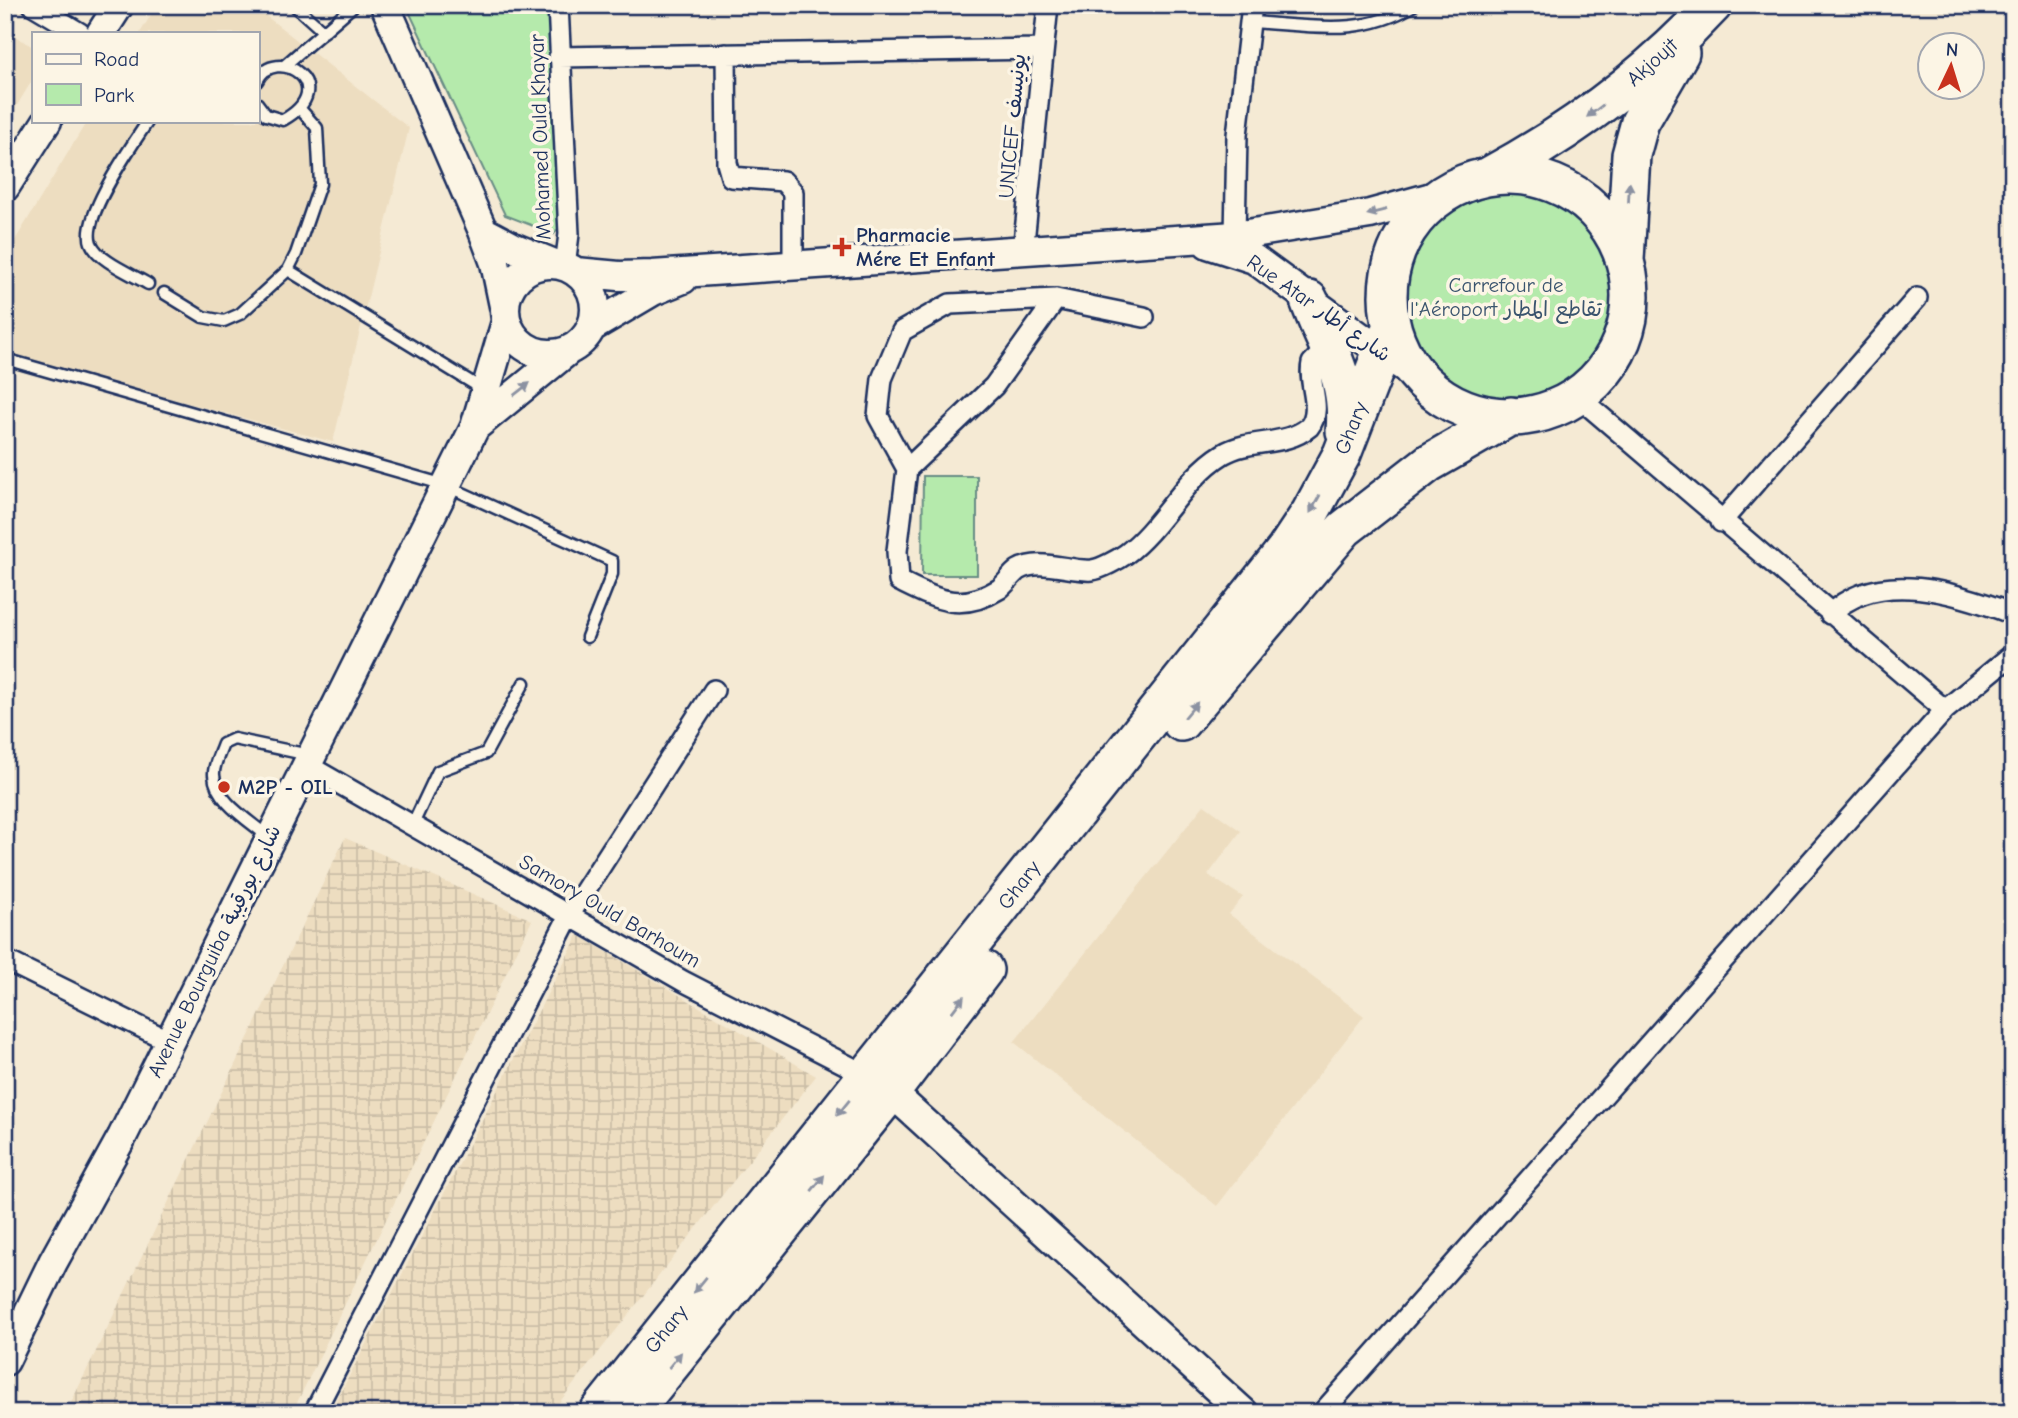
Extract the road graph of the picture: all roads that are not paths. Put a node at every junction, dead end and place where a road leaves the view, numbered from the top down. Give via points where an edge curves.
1 (33, 5) edge
2 (119, 5) edge
3 (293, 5) edge
4 (354, 5) edge
5 (385, 5) edge
6 (558, 5) edge
7 (1048, 5) edge
8 (1414, 5) edge
9 (1707, 11) edge
10 (1251, 13) edge
11 (78, 32) edge
12 (102, 32) edge
13 (324, 32) junction
14 (1041, 49) junction
15 (726, 54) junction
16 (559, 57) junction
17 (284, 65) junction
18 (262, 70) edge
19 (259, 106) edge
20 (301, 110) junction
21 (46, 122) edge
22 (147, 122) edge
23 (1488, 177) junction
24 (5, 187) edge
25 (1443, 194) junction
26 (484, 231) junction
27 (1235, 236) junction
28 (1178, 238) junction
29 (1023, 252) junction
30 (1625, 261) junction
31 (793, 265) junction
32 (564, 267) junction
33 (288, 270) junction
34 (702, 271) junction
35 (148, 284) dead end
36 (164, 293) dead end
37 (1917, 298) dead end
38 (1056, 299) junction
39 (1309, 300) junction
40 (505, 314) junction
41 (1144, 317) dead end
42 (592, 327) junction
43 (1386, 340) junction
44 (1330, 345) junction
45 (569, 350) junction
46 (5, 359) edge
47 (487, 392) junction
48 (1577, 396) junction
49 (1511, 416) junction
50 (475, 427) junction
51 (1342, 454) junction
52 (907, 469) junction
53 (445, 485) junction
54 (1721, 522) junction
55 (1830, 614) junction
56 (2013, 614) edge
57 (587, 637) dead end
58 (2013, 654) edge
59 (524, 683) dead end
60 (714, 690) dead end
61 (1945, 710) junction
62 (309, 760) junction
63 (413, 824) junction
64 (270, 838) junction
65 (1046, 869) junction
66 (569, 914) junction
67 (5, 960) edge
68 (170, 1041) junction
69 (880, 1084) junction
70 (5, 1361) edge
71 (314, 1413) edge
72 (598, 1413) edge
73 (632, 1413) edge
74 (1244, 1413) edge
75 (1322, 1413) edge

1 - 11 street
2 - 12 street
3 - 13 lane
4 - 13 lane
5 - 26 street
6 - 16 street, Mohamed Ould Khayar
7 - 14 street, UNICEF يونيسف
8 - 10 lane via 1392,19 1356,28
9 -> 23 highway, Akjoujt via 1596,111
30 -> 9 highway, Akjoujt via 1631,155 1640,122
10 - 27 street via 1237,135
13 - 17 lane
14 - 15 street
14 - 29 street, UNICEF يونيسف
15 - 16 street
15 - 31 street via 731,177 783,181 793,192
16 - 32 street, Mohamed Ould Khayar via 569,234
17 - 18 lane
17 - 20 lane via 298,71 307,84
19 - 20 lane via 266,115 283,120
20 - 33 lane via 317,128 320,184
21 - 24 street
22 - 35 lane via 97,207 90,242 98,254
23 - 25 highway
23 - 30 highway via 1538,178 1572,194 1601,217
25 -> 27 street, Rue Atar شارع أطار via 1370,214
25 - 43 highway via 1423,210 1395,253 1388,277
26 - 32 street
26 - 40 street
27 - 28 street, Rue Atar شارع أطار
28 - 29 street, Rue Atar شارع أطار
28 - 39 street, Rue Atar شارع أطار via 1254,259
29 - 31 street, Rue Atar شارع أطار
30 - 48 highway via 1630,303 1625,330 1599,376
31 - 34 street, Rue Atar شارع أطار
32 - 34 street, Rue Atar شارع أطار via 619,276
32 - 40 street via 534,266 519,275 509,289
32 - 42 street via 587,282 594,296
33 - 36 lane via 240,314 224,320 203,317
33 - 47 lane
34 - 42 street, Rue Atar شارع أطار via 653,291
37 - 54 street
38 - 41 street
38 - 52 street via 994,386
38 - 52 street via 950,304 902,331 882,379 878,416
39 - 43 street, Rue Atar شارع أطار
39 - 44 highway
40 - 45 street via 513,336 524,346 538,353
40 - 47 street, Avenue Bourguiba شارع بورقيبة
42 - 45 street
43 - 49 highway via 1435,392 1458,406
43 - 51 highway, Ghary
44 - 51 highway via 1346,402
44 - 52 street via 1312,363 1316,412 1309,427 1292,437 1245,445 1224,454 1126,554 1094,570 1046,565 1019,569 1000,588 970,602 940,601 900,580 897,551
50 -> 45 street, Avenue Bourguiba شارع بورقيبة
46 - 53 lane
47 - 50 street, Avenue Bourguiba شارع بورقيبة
48 - 49 highway via 1547,411
48 - 54 street
65 -> 49 highway, Ghary via 1344,530 1429,463
50 - 53 street, Avenue Bourguiba شارع بورقيبة
51 -> 65 highway, Ghary via 1286,549
53 - 57 lane via 612,561 612,574
53 - 62 street, Avenue Bourguiba شارع بورقيبة
54 - 55 street
55 - 56 street via 1855,594 1911,589 1974,599
55 - 61 street
58 - 61 street
59 - 63 lane via 486,753 438,771
60 - 66 street
61 - 75 street
62 - 63 street, Samory Ould Barhoum
62 - 64 street, Avenue Bourguiba شارع بورقيبة
62 - 64 lane via 234,739 223,744 213,773 215,785 228,803
63 - 66 street, Samory Ould Barhoum
64 - 68 street, Avenue Bourguiba شارع بورقيبة
65 - 69 highway, Ghary
66 - 69 street, Samory Ould Barhoum via 683,981
66 - 71 street
67 - 68 street
68 - 70 street, Avenue Bourguiba شارع بورقيبة
69 -> 72 highway, Ghary
73 -> 69 highway, Ghary
69 - 74 street

